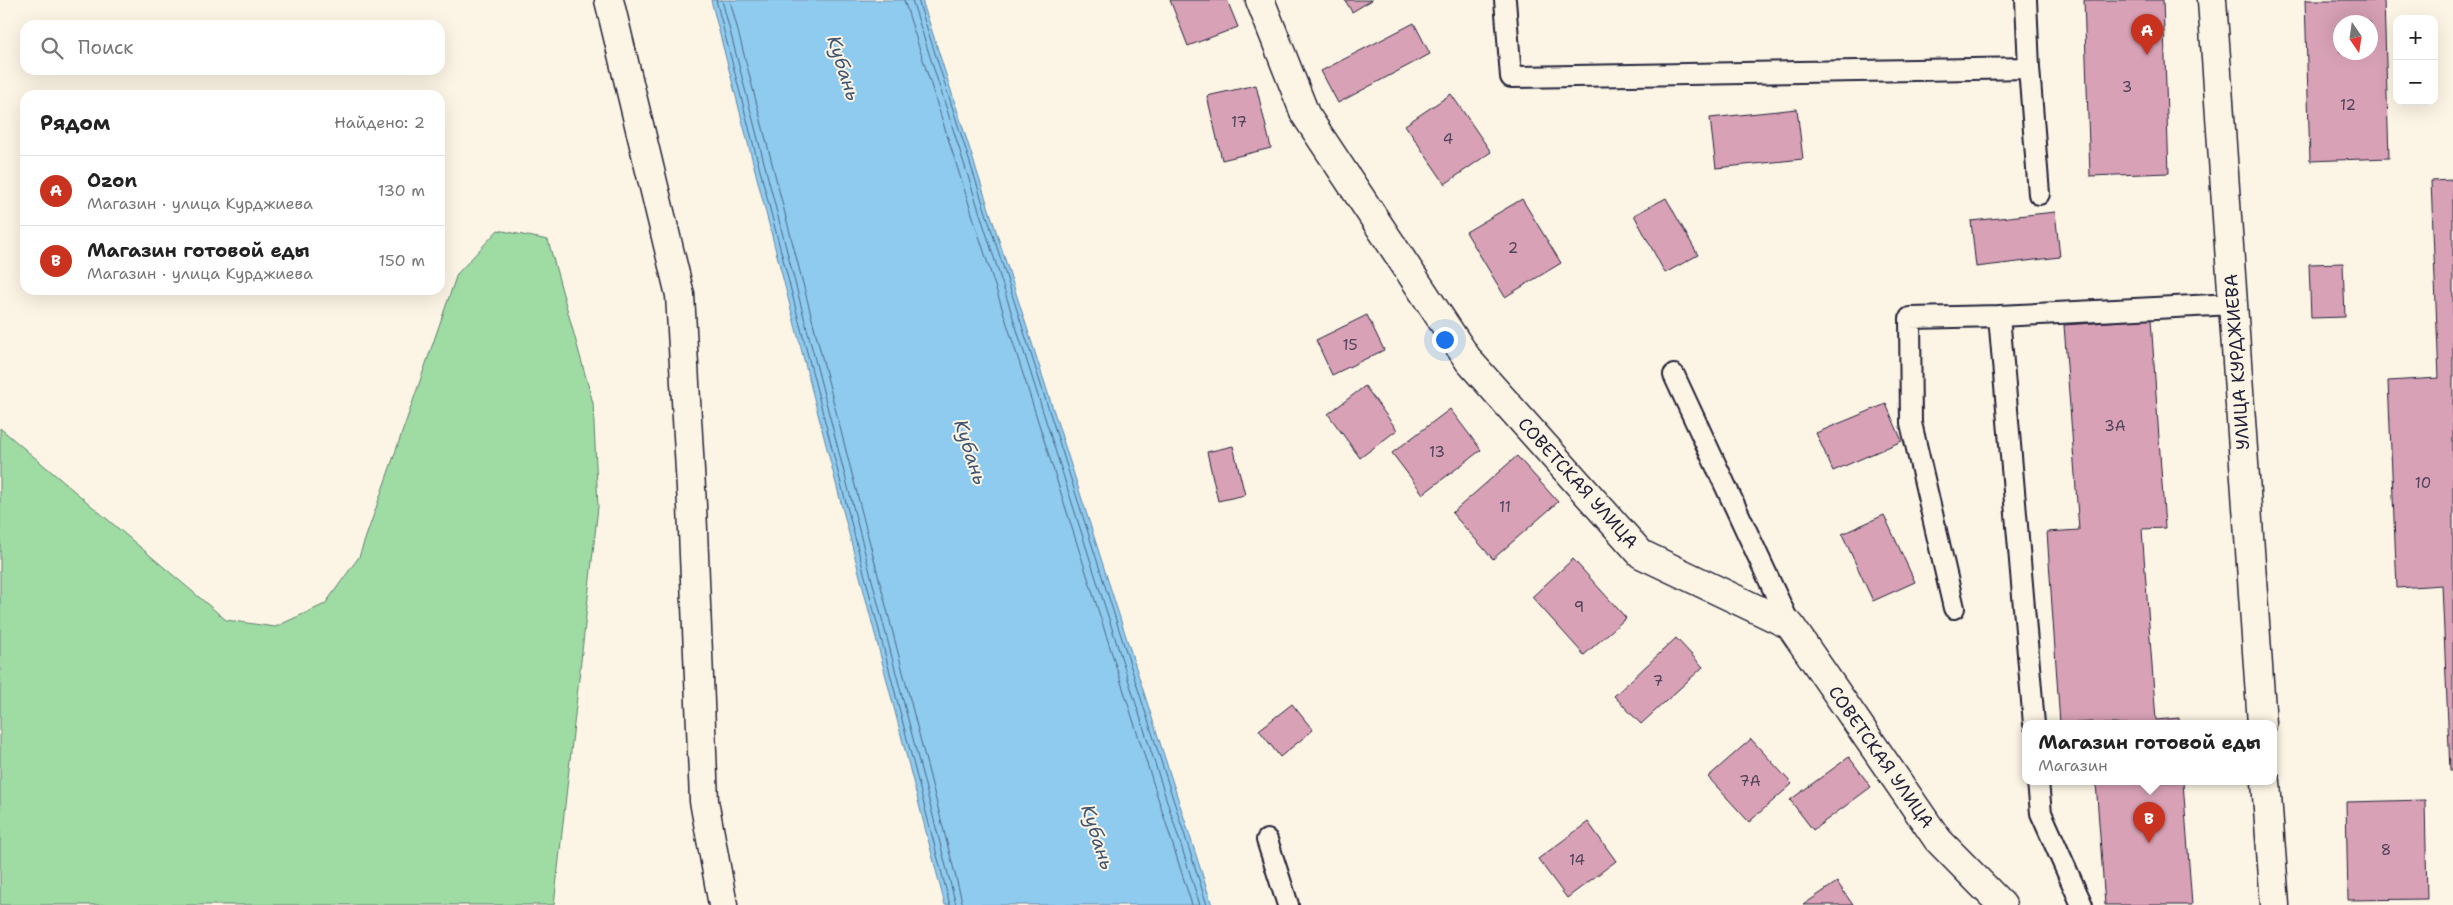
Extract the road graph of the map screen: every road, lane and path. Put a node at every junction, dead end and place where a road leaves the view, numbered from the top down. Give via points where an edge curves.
1 (609, 0) edge
2 (1260, 0) edge
3 (1505, 0) edge
4 (2026, 0) edge
5 (2212, 0) edge
6 (2029, 68) junction
7 (2040, 194) dead end
8 (2233, 304) junction
9 (1999, 316) junction
10 (1674, 375) dead end
11 (1954, 608) dead end
12 (1790, 625) junction
13 (2034, 720) edge
14 (2262, 720) edge
15 (2038, 785) edge
16 (2266, 785) edge
17 (1267, 840) dead end
18 (723, 905) edge
19 (1288, 905) edge
20 (2002, 905) edge
21 (2082, 905) edge
22 (2274, 905) edge

1 - 18 street via 680,295 704,802
2 - 12 street, СОВЕТСКАЯ УЛИЦА via 1305,114 1469,360 1641,554
3 - 6 lane via 1511,77
4 - 6 lane
5 - 8 street, УЛИЦА КУРДЖИЕВА
6 - 7 lane
8 - 9 lane
8 - 14 street, УЛИЦА КУРДЖИЕВА
9 - 11 lane via 1910,318 1911,423
9 - 13 lane
10 - 12 lane
12 - 20 street, СОВЕТСКАЯ УЛИЦА via 1938,840
15 - 21 lane via 2041,813
16 - 22 street
17 - 19 lane

